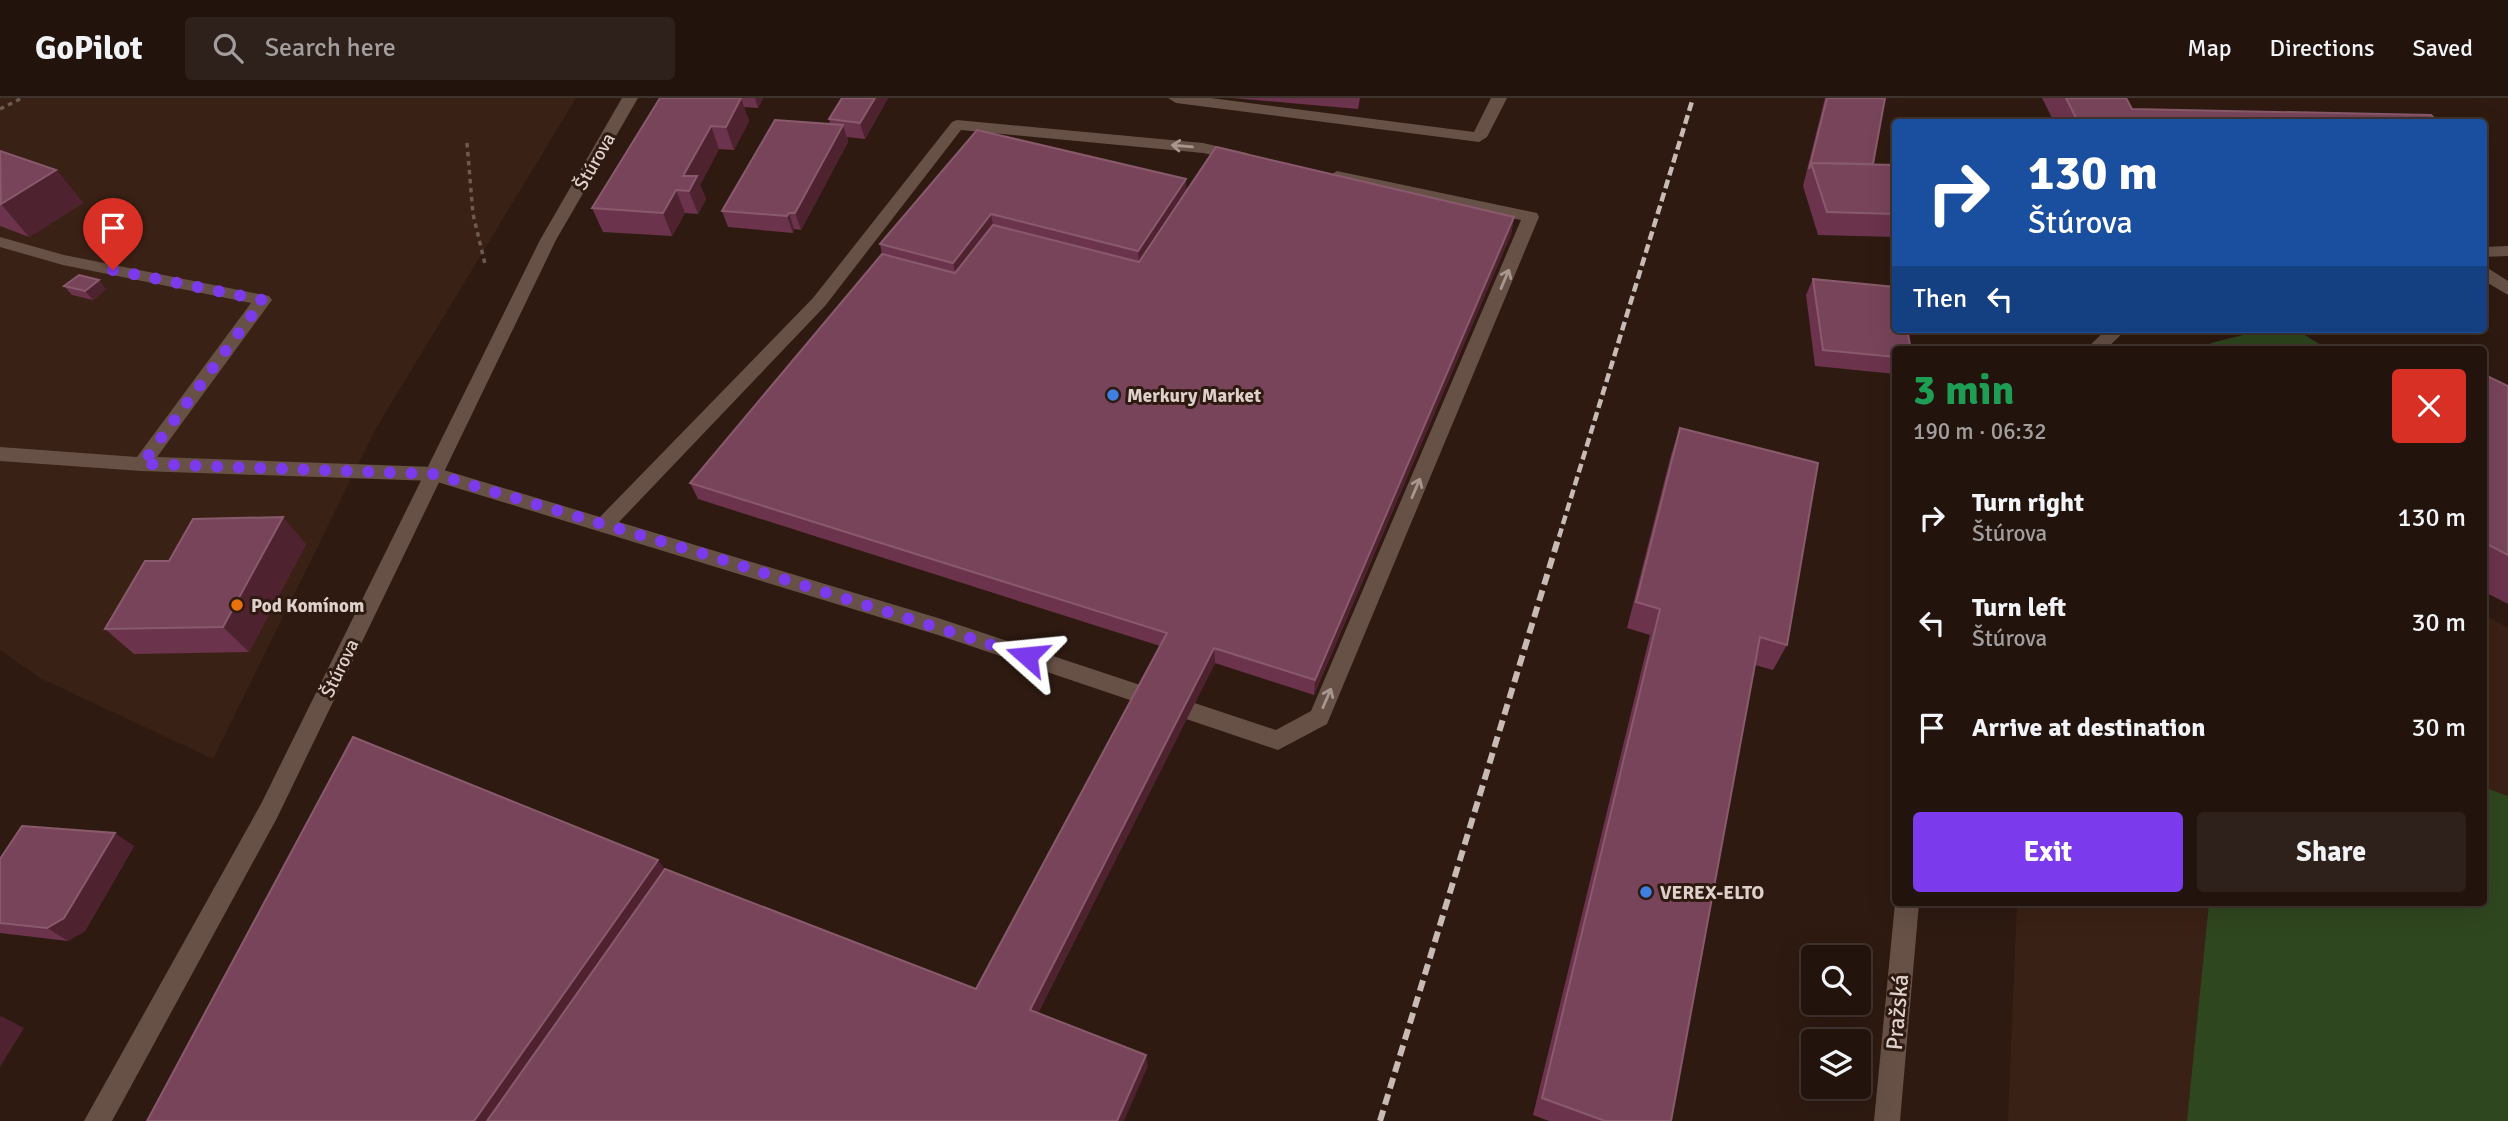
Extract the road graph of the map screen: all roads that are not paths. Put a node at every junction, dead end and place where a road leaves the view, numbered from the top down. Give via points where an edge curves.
1 (630, 98) edge
2 (1176, 98) edge
3 (1499, 98) edge
4 (1258, 159) edge
5 (1312, 171) edge
6 (0, 242) edge
7 (2508, 251) edge
8 (2487, 252) edge
9 (2487, 274) edge
10 (2508, 289) edge
11 (2113, 333) edge
12 (2099, 346) edge
13 (0, 454) edge
14 (142, 464) junction
15 (434, 474) junction
16 (604, 525) junction
17 (1907, 906) edge
18 (97, 1121) edge
19 (1887, 1121) edge

1 - 15 street, Štúrova via 548,240
2 - 3 street via 1479,136
4 -> 16 street via 1203,148 957,125 819,302
16 -> 5 street via 938,627 1278,740 1320,717 1531,217
6 - 14 street via 63,260 263,300
7 - 8 street
9 - 10 street
11 - 12 street
13 - 14 street
14 - 15 street
15 - 16 street
15 - 18 street, Štúrova via 269,811
17 - 19 street, Pražská

